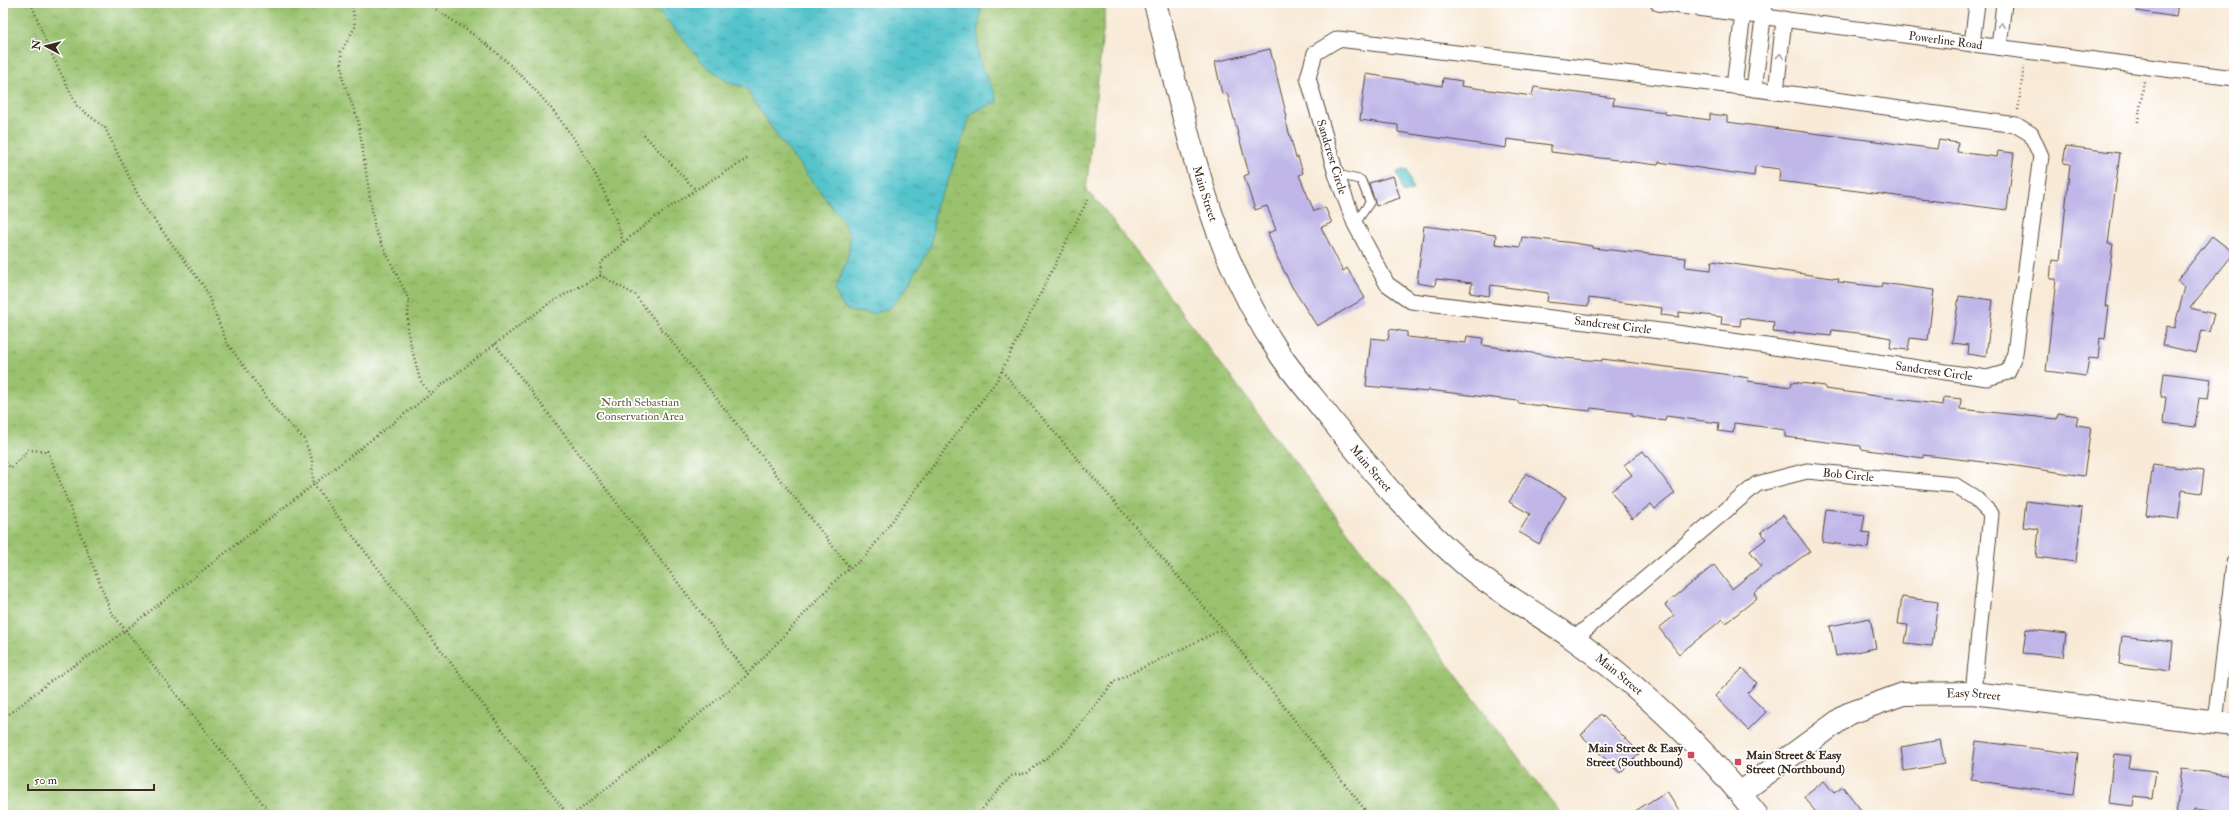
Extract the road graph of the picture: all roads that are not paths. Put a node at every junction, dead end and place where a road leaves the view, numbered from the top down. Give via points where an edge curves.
1 (1155, 3) edge
2 (1658, 3) edge
3 (1977, 3) edge
4 (2004, 3) edge
5 (1764, 10) edge
6 (1743, 14) junction
7 (1784, 19) junction
8 (1972, 44) junction
9 (1999, 47) junction
10 (2234, 78) edge
11 (1734, 86) junction
12 (1754, 89) junction
13 (1776, 92) junction
14 (1336, 174) junction
15 (1355, 224) junction
16 (2234, 563) edge
17 (1574, 639) junction
18 (1973, 693) junction
19 (2224, 724) edge
20 (1740, 793) junction
21 (1757, 815) edge

1 - 17 street, Main Street via 1205,194 1225,250 1250,306 1282,357 1406,510 1470,568
2 - 6 street, Powerline Road
3 - 8 street
9 -> 4 street
5 - 6 street, Powerline Road
5 - 7 street, Powerline Road
5 - 12 street
6 - 11 street
7 - 8 street, Powerline Road
13 -> 7 street
8 - 9 street, Powerline Road
9 - 10 street, Powerline Road
11 - 12 street, Sandcrest Circle
11 - 14 street, Sandcrest Circle via 1338,39 1315,54 1308,78
12 - 13 street, Sandcrest Circle
13 - 15 street, Sandcrest Circle via 2016,125 2031,134 2041,156 2015,353 2008,372 1987,378 1669,332 1411,301 1387,284
14 - 15 street, Sandcrest Circle
14 - 15 lane via 1361,180 1370,202
16 - 19 street
17 - 18 street, Bob Circle via 1757,484 1807,470 1954,485 1975,498 1990,514
17 - 20 street, Main Street via 1630,683 1694,743
18 - 19 street, Easy Street
18 - 20 street, Easy Street via 1903,694 1848,714
20 - 21 street, Main Street

